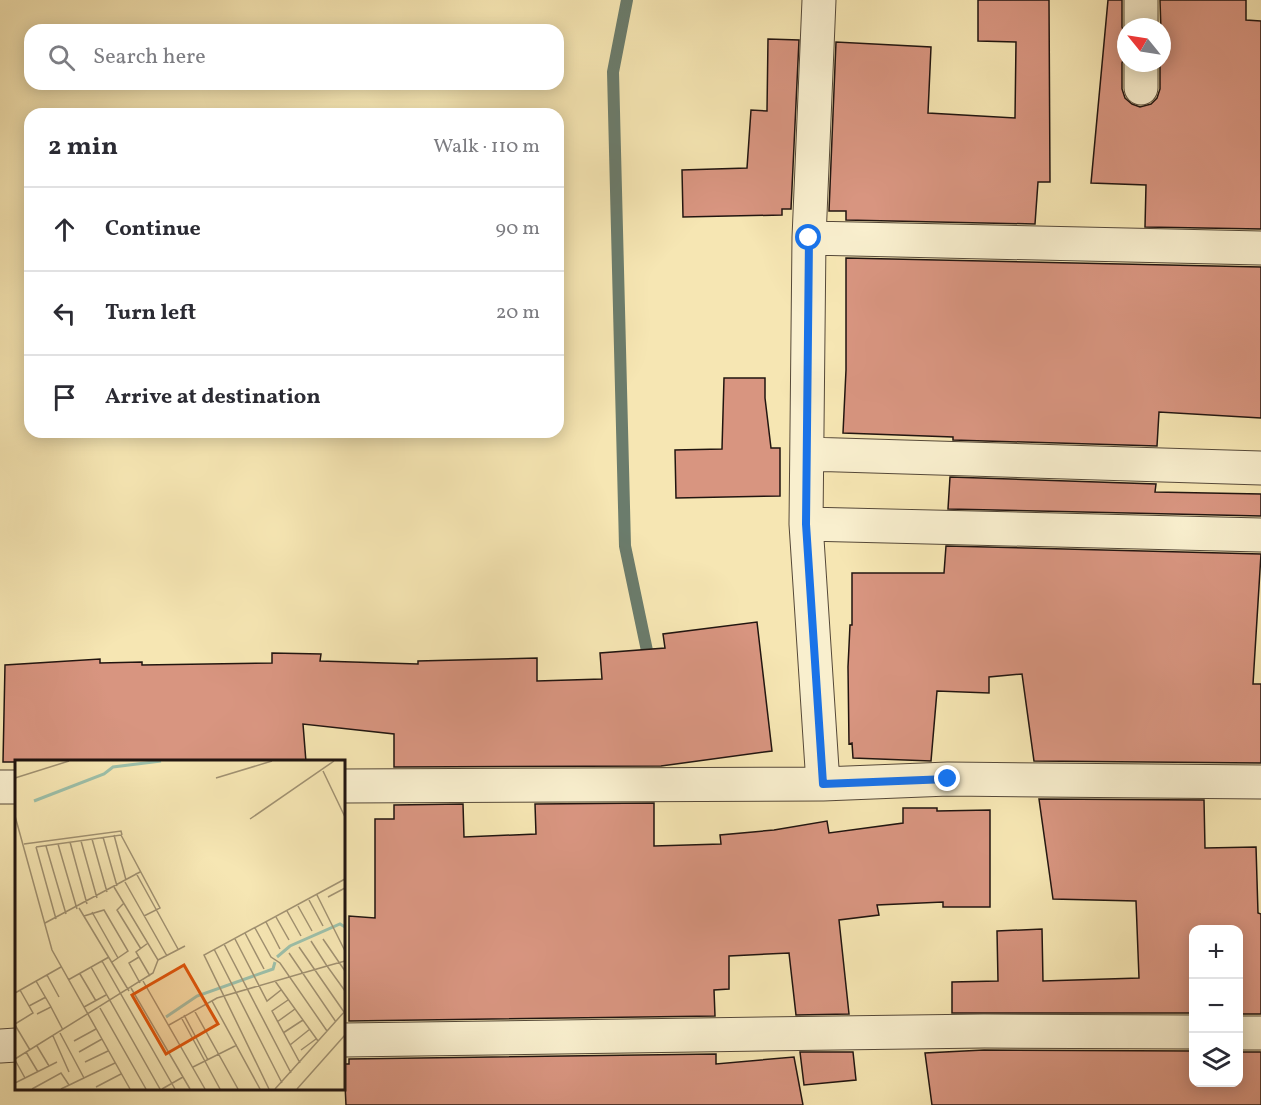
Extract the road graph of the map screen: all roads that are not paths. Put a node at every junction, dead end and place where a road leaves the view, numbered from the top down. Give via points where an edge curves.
1 (819, 0) edge
2 (1141, 0) edge
3 (1141, 18) edge
4 (809, 238) junction
5 (1261, 248) edge
6 (807, 454) junction
7 (1261, 468) edge
8 (806, 524) junction
9 (1261, 535) edge
10 (1261, 782) edge
11 (823, 784) junction
12 (345, 786) edge
13 (1189, 1032) edge
14 (1243, 1033) edge
15 (1261, 1033) edge
16 (345, 1040) edge
17 (15, 1045) edge
18 (0, 1046) edge

1 - 4 street
2 - 3 street
4 - 5 street
4 - 6 street
6 - 7 street
6 - 8 street
8 - 9 street
8 - 11 street
10 - 11 street via 948,779
11 - 12 street
13 - 16 street
14 - 15 street
17 - 18 street

